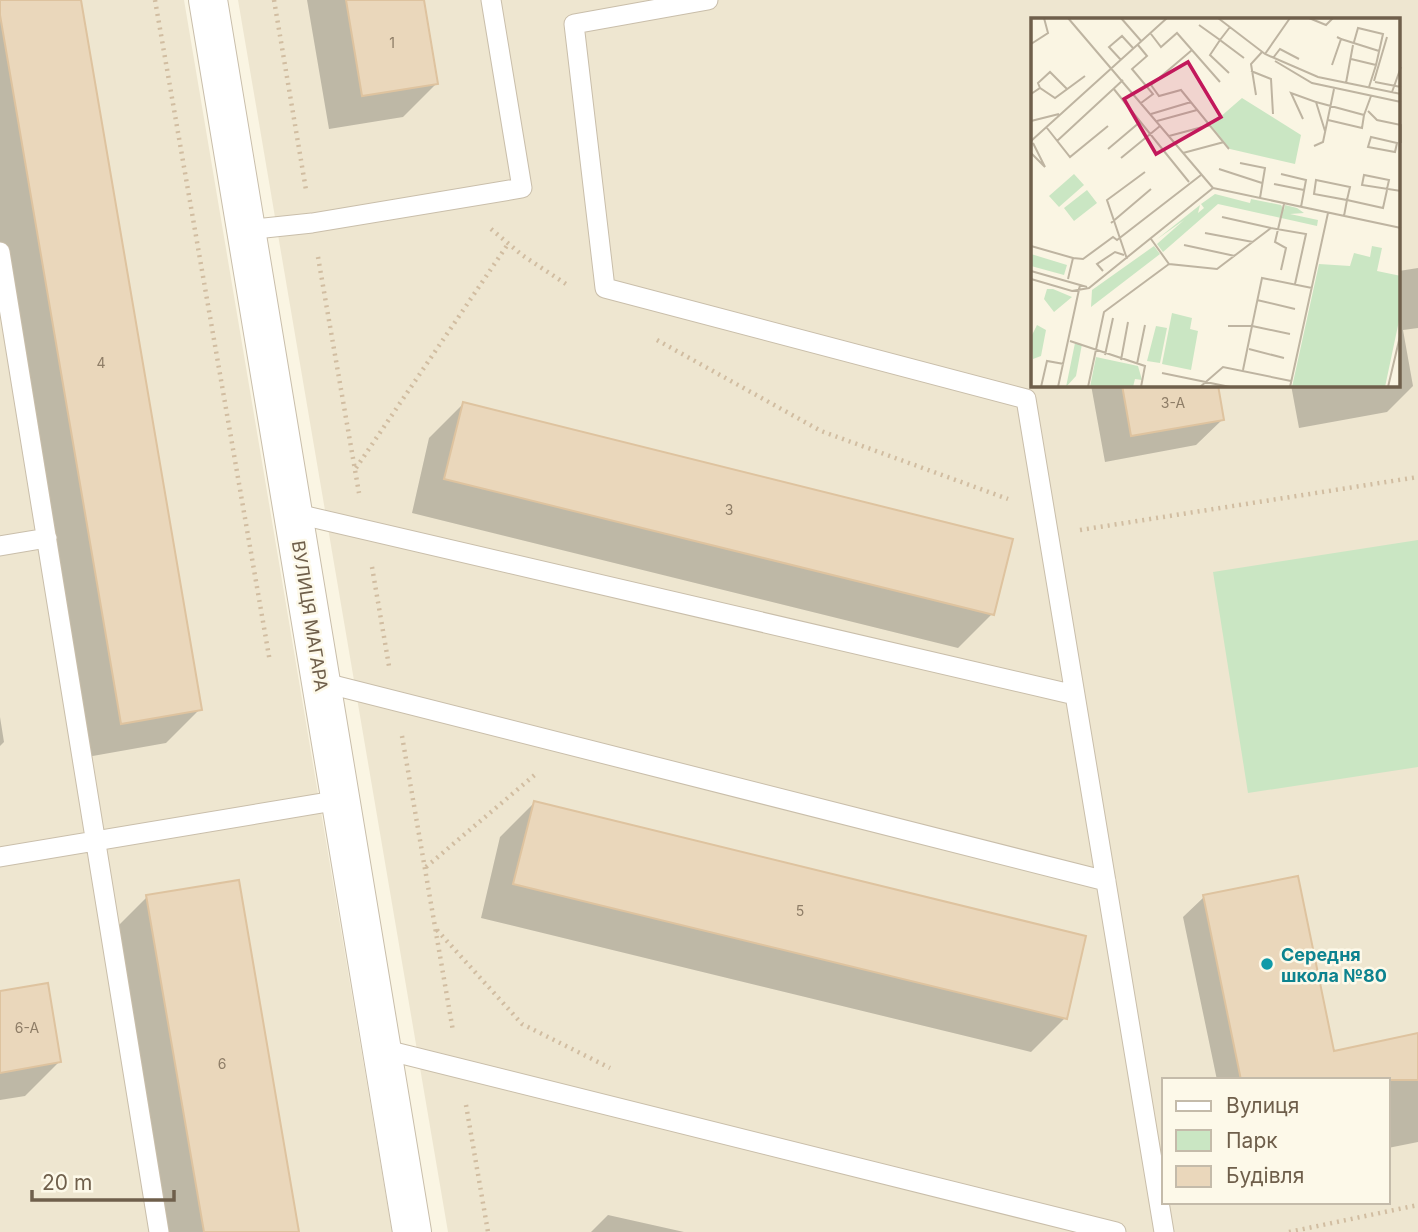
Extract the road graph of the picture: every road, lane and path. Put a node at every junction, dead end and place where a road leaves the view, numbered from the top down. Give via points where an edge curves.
1 (155, 0) edge
2 (208, 0) edge
3 (274, 0) edge
4 (491, 0) edge
5 (708, 0) edge
6 (456, 199) junction
7 (312, 223) junction
8 (246, 230) junction
9 (508, 244) junction
10 (0, 253) edge
11 (579, 292) dead end
12 (655, 339) dead end
13 (355, 469) junction
14 (1418, 477) edge
15 (1045, 512) junction
16 (293, 513) junction
17 (366, 530) junction
18 (1049, 535) junction
19 (47, 538) junction
20 (0, 546) edge
21 (271, 671) dead end
22 (321, 682) junction
23 (1075, 695) junction
24 (396, 701) junction
25 (570, 745) junction
26 (340, 800) junction
27 (97, 841) junction
28 (0, 857) edge
29 (426, 868) junction
30 (1106, 881) junction
31 (436, 929) junction
32 (382, 1049) junction
33 (459, 1069) junction
34 (620, 1073) dead end
35 (1418, 1205) edge
36 (159, 1232) edge
37 (412, 1232) edge
38 (488, 1232) edge
39 (1116, 1232) edge
40 (1164, 1232) edge
41 (1289, 1232) edge

1 - 21 path
2 - 8 street, ВУЛИЦЯ МАГАРА
3 - 7 path
4 - 6 lane via 522,188
5 - 15 lane via 574,24 605,288 1026,399
6 - 7 lane
6 - 9 path
7 - 8 lane
7 - 13 path
8 - 16 street, ВУЛИЦЯ МАГАРА
9 - 11 path
9 - 13 path
10 - 19 lane
12 - 15 path via 821,431
13 - 17 path
14 - 18 path
15 - 18 lane
16 - 17 lane
16 - 22 street, ВУЛИЦЯ МАГАРА
17 - 23 lane
17 - 24 path
18 - 23 lane
19 - 20 lane
19 - 27 lane
22 - 24 lane
22 - 26 street, ВУЛИЦЯ МАГАРА
23 - 30 lane
24 - 25 lane
24 - 29 path
25 - 29 path
25 - 30 lane
26 - 27 lane
26 - 32 street, ВУЛИЦЯ МАГАРА
27 - 28 lane
27 - 36 lane
29 - 31 path
30 - 40 lane
31 - 33 path
31 - 34 path via 522,1024
32 - 33 lane
32 - 37 street, ВУЛИЦЯ МАГАРА
33 - 38 path
33 - 39 lane
35 - 41 path

